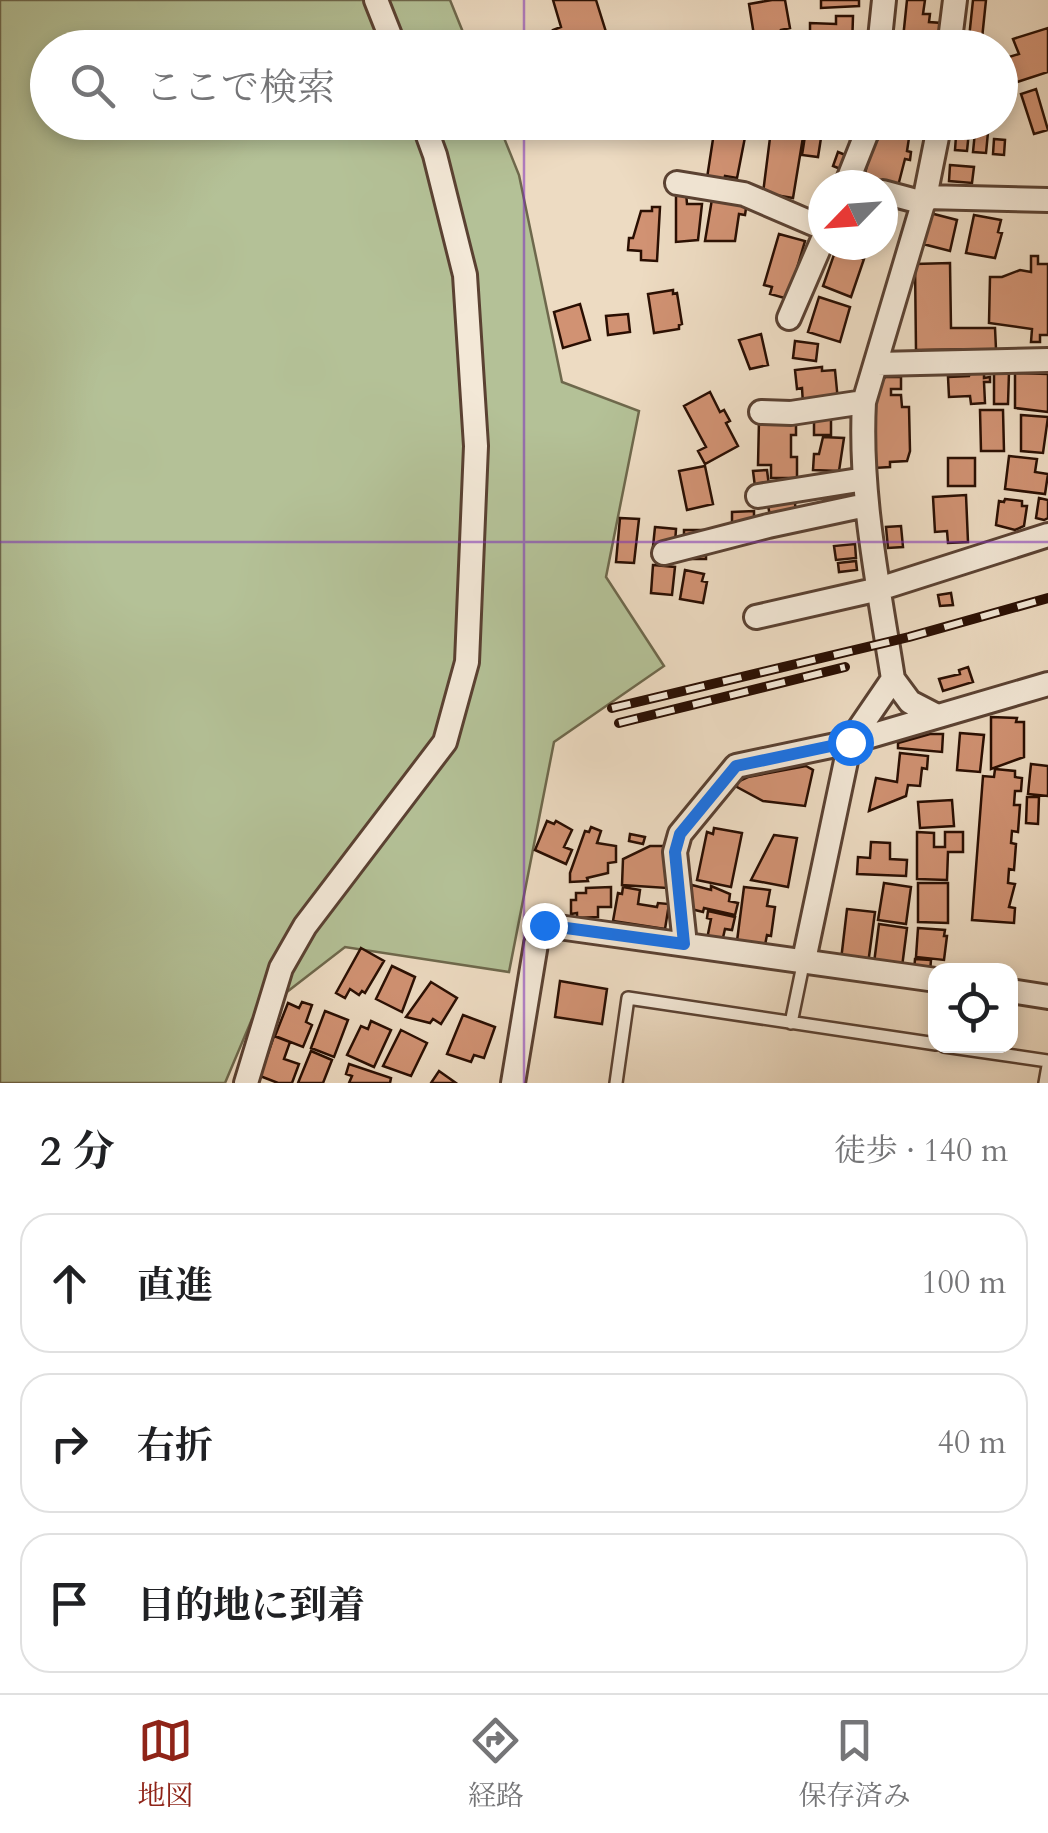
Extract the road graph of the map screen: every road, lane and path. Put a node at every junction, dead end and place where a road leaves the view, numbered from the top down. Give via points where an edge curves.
1 (376, 0) edge
2 (884, 0) edge
3 (955, 0) edge
4 (388, 30) edge
5 (881, 30) edge
6 (952, 30) edge
7 (430, 140) edge
8 (865, 140) edge
9 (936, 140) edge
10 (854, 170) edge
11 (677, 183) dead end
12 (898, 195) edge
13 (924, 200) junction
14 (1048, 200) edge
15 (808, 222) edge
16 (814, 260) edge
17 (789, 318) dead end
18 (1048, 360) edge
19 (877, 364) junction
20 (864, 402) junction
21 (761, 412) dead end
22 (865, 479) junction
23 (758, 496) dead end
24 (866, 505) junction
25 (1048, 535) edge
26 (664, 553) dead end
27 (880, 588) junction
28 (756, 617) dead end
29 (893, 680) junction
30 (1048, 684) edge
31 (937, 716) junction
32 (850, 742) junction
33 (684, 944) junction
34 (804, 960) junction
35 (928, 979) edge
36 (1018, 992) edge
37 (1048, 997) edge
38 (791, 1022) junction
39 (928, 1043) edge
40 (984, 1053) edge
41 (1048, 1064) edge
42 (246, 1083) edge
43 (513, 1083) edge
44 (616, 1083) edge
45 (1046, 1083) edge

1 - 4 street
2 - 5 street
3 - 6 street
7 - 42 street via 465,275 476,446 466,662 445,742 305,926 281,968
8 - 10 street
9 - 13 street
11 - 15 street via 744,194
12 - 13 street
13 - 14 street
13 - 19 street
16 - 17 street
18 - 19 street
19 - 20 street
20 - 21 street
20 - 22 street
22 - 23 street
22 - 24 street
24 - 26 street
24 - 27 street
25 - 27 street
27 - 28 street
27 - 29 street
29 - 31 street via 910,702
29 - 32 street
30 - 31 street
31 - 32 street
32 - 33 street via 736,766 680,834 675,852
32 - 34 street
33 - 34 street
33 - 43 street via 544,925
34 - 35 street
34 - 38 lane
36 - 37 street
38 - 39 lane
38 - 44 lane via 628,998
40 - 41 lane
41 - 45 lane

